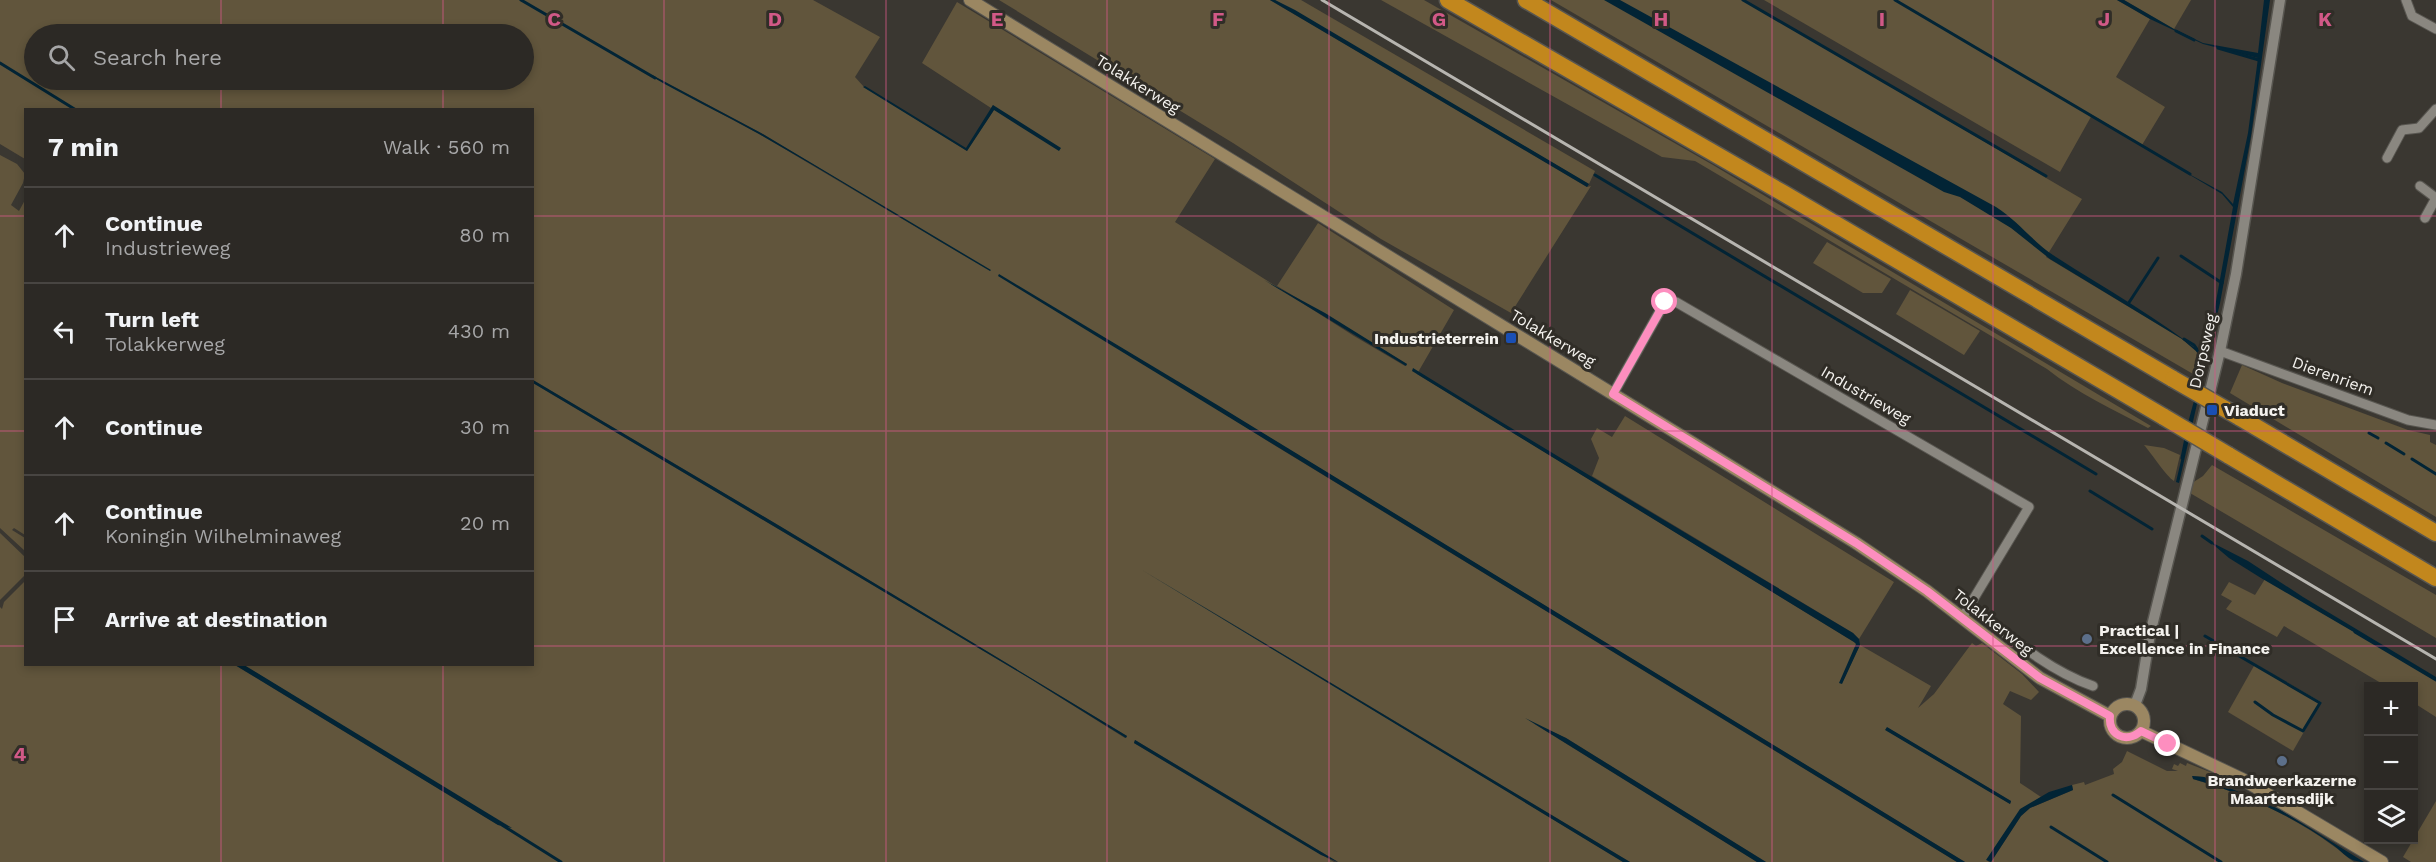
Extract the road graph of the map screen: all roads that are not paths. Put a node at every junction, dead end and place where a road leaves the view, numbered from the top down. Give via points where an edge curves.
1 (970, 0) edge
2 (1448, 0) edge
3 (1526, 0) edge
4 (2280, 0) edge
5 (2406, 0) edge
6 (2436, 29) edge
7 (2436, 110) edge
8 (2387, 158) dead end
9 (2420, 186) dead end
10 (2425, 218) dead end
11 (2220, 351) junction
12 (1613, 394) junction
13 (2436, 425) edge
14 (2436, 533) edge
15 (2436, 578) edge
16 (1971, 606) junction
17 (1962, 618) junction
18 (2093, 686) dead end
19 (2135, 705) junction
20 (2110, 716) junction
21 (2141, 731) junction
22 (2382, 862) edge

1 - 12 main road, Tolakkerweg
2 - 15 highway, bridge
3 - 14 highway, bridge
4 - 11 street, Dorpsweg
5 - 6 street via 2412,16
7 - 8 street via 2420,128 2402,130
9 - 10 street via 2436,198
11 - 13 street, Dierenriem via 2408,420
11 - 19 street, Dorpsweg
12 - 16 street, Industrieweg via 1665,302 1676,302 2029,507
12 - 17 main road, Tolakkerweg via 1856,543
16 - 17 street, Industrieweg
16 - 18 street via 2060,672
17 - 20 main road, Tolakkerweg via 2047,683
19 - 20 main road via 2121,704
19 - 21 main road via 2144,716
20 - 21 main road via 2113,731 2121,737 2136,736
21 - 22 main road via 2241,779

